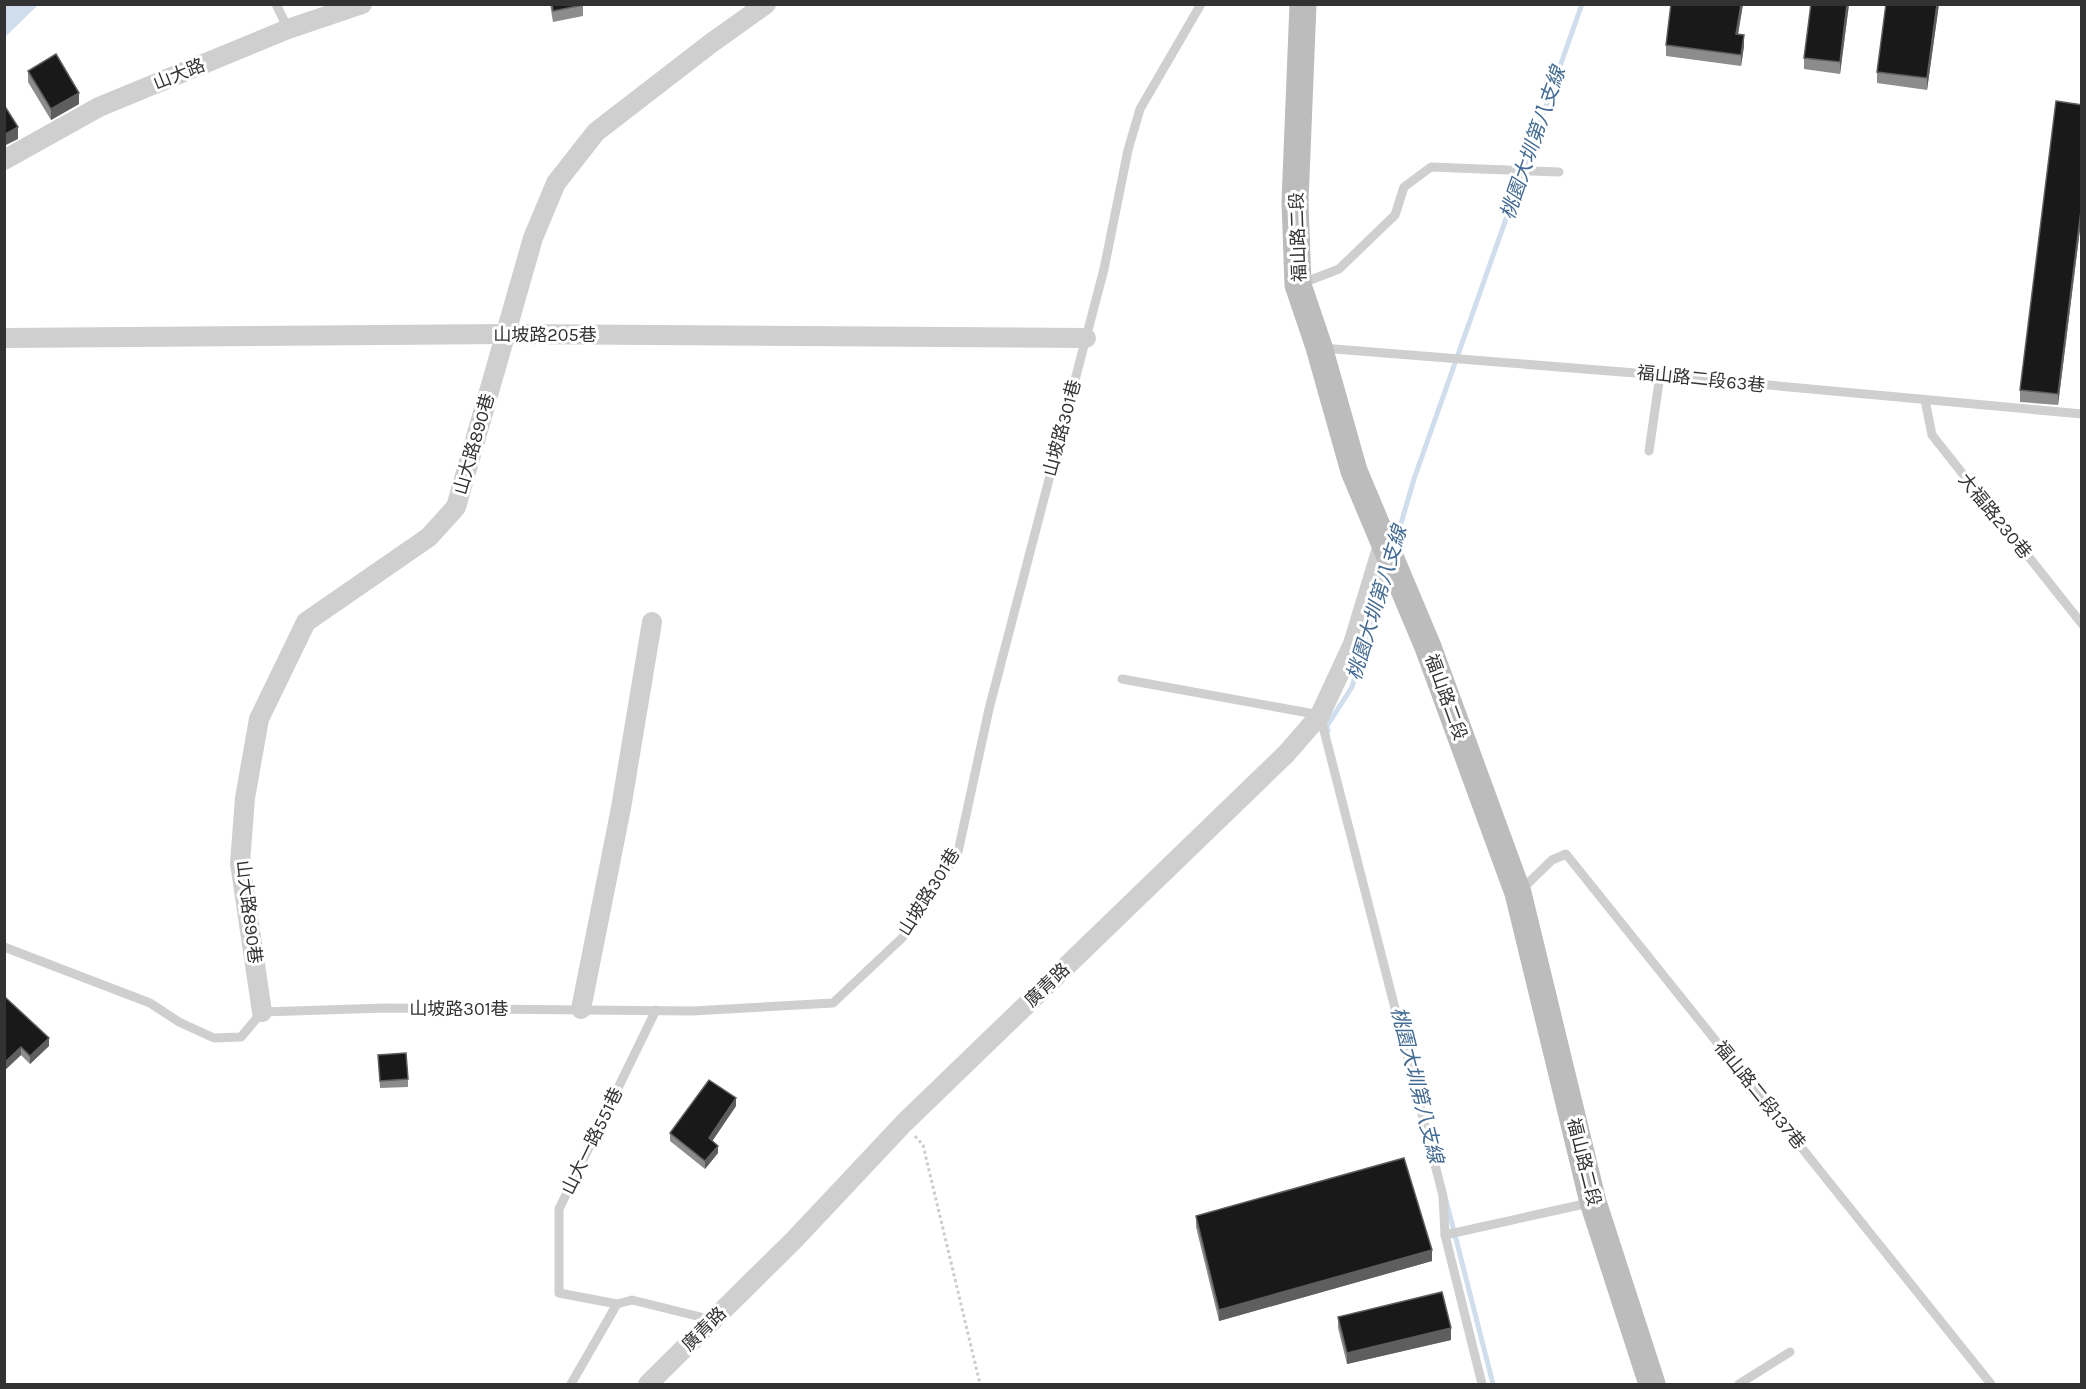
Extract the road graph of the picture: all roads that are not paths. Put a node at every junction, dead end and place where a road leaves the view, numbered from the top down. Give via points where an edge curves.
1 (276, 4) edge
2 (362, 4) edge
3 (766, 4) edge
4 (1201, 4) edge
5 (1304, 4) edge
6 (288, 29) junction
7 (4, 160) edge
8 (1559, 172) dead end
9 (1298, 285) junction
10 (506, 334) junction
11 (4, 338) edge
12 (1086, 338) junction
13 (1319, 347) junction
14 (1660, 375) junction
15 (1925, 400) junction
16 (2082, 414) edge
17 (1649, 451) dead end
18 (1383, 545) junction
19 (652, 622) dead end
20 (2082, 624) edge
21 (1122, 679) dead end
22 (1320, 714) junction
23 (1518, 892) junction
24 (4, 947) edge
25 (581, 1009) junction
26 (656, 1010) junction
27 (262, 1012) junction
28 (1593, 1202) junction
29 (1445, 1235) junction
30 (617, 1304) junction
31 (713, 1320) junction
32 (1790, 1352) dead end
33 (571, 1384) edge
34 (648, 1384) edge
35 (1482, 1384) edge
36 (1652, 1384) edge
37 (1739, 1384) edge
38 (1991, 1384) edge

1 - 6 lane
2 - 6 street, 山大路
3 - 10 street, 山大路890巷 via 596,132 556,183 533,238
4 - 12 lane, 山坡路301巷 via 1140,109
5 - 9 street, 福山路二段 via 1295,202
6 - 7 street, 山大路 via 99,106
8 - 9 lane via 1431,167 1404,187 1395,215 1339,269
9 - 13 street, 福山路二段
10 - 11 street, 山坡路205巷
10 - 12 street, 山坡路205巷
10 - 27 street, 山大路890巷 via 456,507 429,537 306,622 259,718 245,798 240,863
12 - 26 lane, 山坡路301巷 via 989,709 958,852 902,938 833,1003
13 - 14 lane, 福山路二段63巷
13 - 18 street, 福山路二段 via 1354,471
14 - 15 lane, 福山路二段63巷
14 - 17 lane
15 - 16 lane, 福山路二段63巷
15 - 20 lane, 大福路230巷 via 1932,435
18 - 22 street, 廣青路 via 1353,644
18 - 23 street, 福山路二段 via 1428,647
19 - 25 street via 621,808
21 - 22 lane
22 - 29 lane via 1443,1196
22 - 31 street, 廣青路 via 1286,754 904,1123
23 - 28 street, 福山路二段
23 - 38 lane, 福山路二段137巷 via 1552,860 1566,854
24 - 27 lane via 150,1004 214,1038 241,1037
25 - 26 lane, 山坡路301巷
25 - 27 lane, 山坡路301巷
26 - 30 lane, 山大一路551巷 via 560,1209 560,1293
28 - 29 lane
28 - 36 street, 福山路二段
29 - 35 lane
30 - 31 lane, 山大一路551巷 via 632,1300
30 - 33 lane
31 - 34 street, 廣青路
32 - 37 lane

